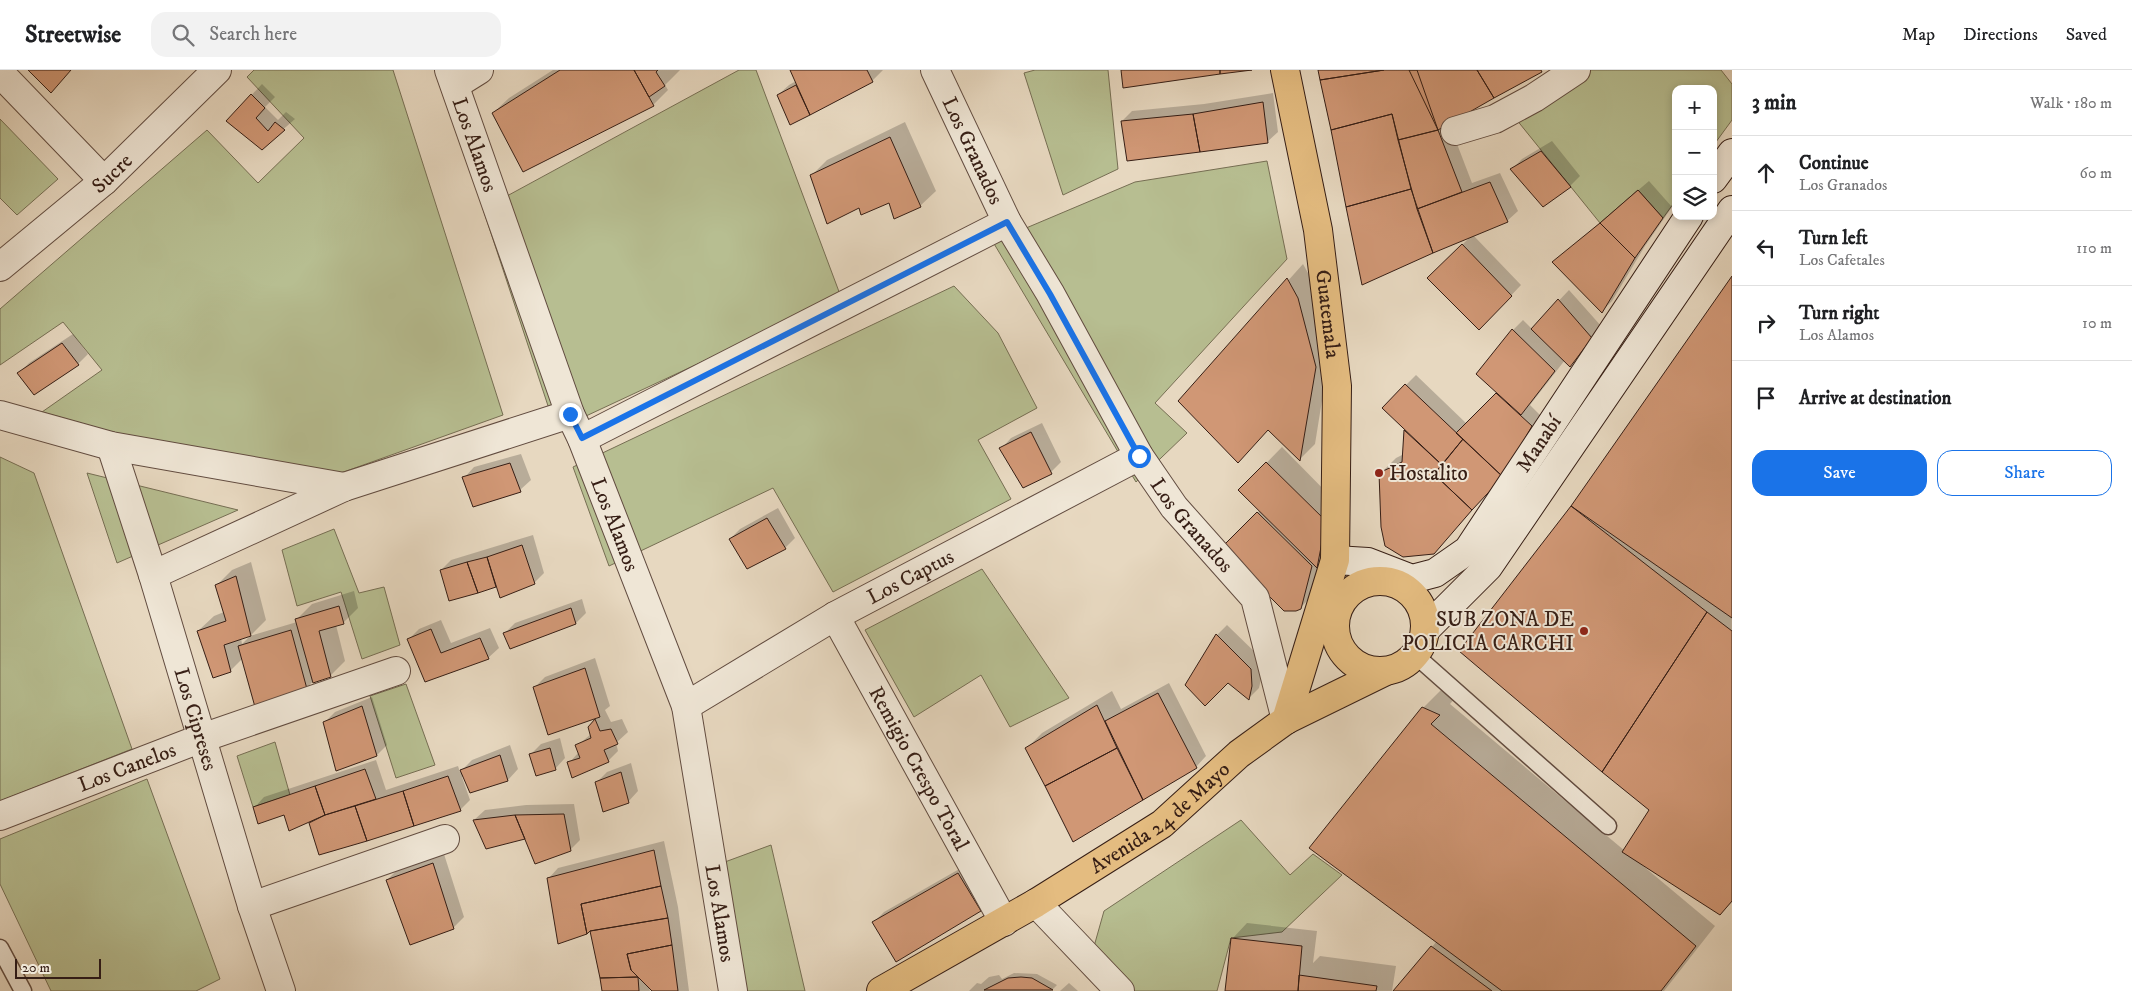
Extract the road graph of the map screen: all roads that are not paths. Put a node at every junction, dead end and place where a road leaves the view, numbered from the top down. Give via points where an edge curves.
1 (217, 70) edge
2 (479, 70) edge
3 (935, 70) edge
4 (1285, 70) edge
5 (1576, 70) edge
6 (0, 73) edge
7 (452, 78) edge
8 (1455, 131) dead end
9 (1732, 152) edge
10 (1716, 175) edge
11 (104, 181) junction
12 (1732, 210) edge
13 (1686, 220) edge
14 (1007, 222) junction
15 (0, 267) edge
16 (570, 414) junction
17 (0, 415) edge
18 (582, 438) junction
19 (111, 446) junction
20 (1139, 456) junction
21 (344, 487) junction
22 (1335, 560) junction
23 (152, 575) junction
24 (835, 616) junction
25 (1425, 630) junction
26 (1415, 655) junction
27 (396, 671) dead end
28 (1386, 671) junction
29 (686, 706) junction
30 (1286, 720) junction
31 (202, 738) junction
32 (0, 816) edge
33 (1608, 826) dead end
34 (445, 839) dead end
35 (1036, 904) junction
36 (252, 906) junction
37 (1004, 922) junction
38 (0, 948) edge
39 (23, 991) edge
40 (281, 991) edge
41 (733, 991) edge
42 (881, 991) edge
43 (1120, 991) edge

1 - 11 street, Sucre
2 - 7 street
3 - 14 street, Los Granados
4 - 22 main road, Guatemala via 1318,230 1337,386
5 - 8 street via 1495,120
6 - 11 street
7 - 16 street, Los Alamos
9 - 10 street
11 - 15 street, Sucre
12 - 25 street, Manabí via 1488,567
13 - 22 street, Manabí via 1468,550 1435,572 1412,579 1368,562
14 - 18 street
14 - 20 street, Los Granados
16 - 18 street, Los Alamos
16 - 21 street
17 - 19 street
18 - 29 street, Los Alamos
19 - 21 street
19 - 23 street, Los Cipreses
20 - 24 street, Los Captus
20 - 30 street, Los Granados via 1174,507 1255,598
21 - 23 street
22 - 30 main road
23 - 31 street, Los Cipreses
24 - 29 street, Los Captus
24 - 37 street, Remigio Crespo Toral
25 - 26 main road
25 - 28 main road via 1424,615 1418,601 1394,583 1377,581 1360,585 1346,595 1337,610 1334,626 1337,643 1357,666 1371,671
26 - 28 main road
26 - 33 lane
27 - 31 street, Los Canelos
28 - 30 main road, Avenida 24 de Mayo
29 - 41 street, Los Alamos
30 - 35 main road, Avenida 24 de Mayo via 1239,754 1162,824
31 - 32 street, Los Canelos
31 - 36 street, Los Cipreses
34 - 36 street
35 - 37 main road, Avenida 24 de Mayo
35 - 43 street
36 - 40 street, Los Cipreses
37 - 42 main road, Avenida 24 de Mayo
38 - 39 lane

